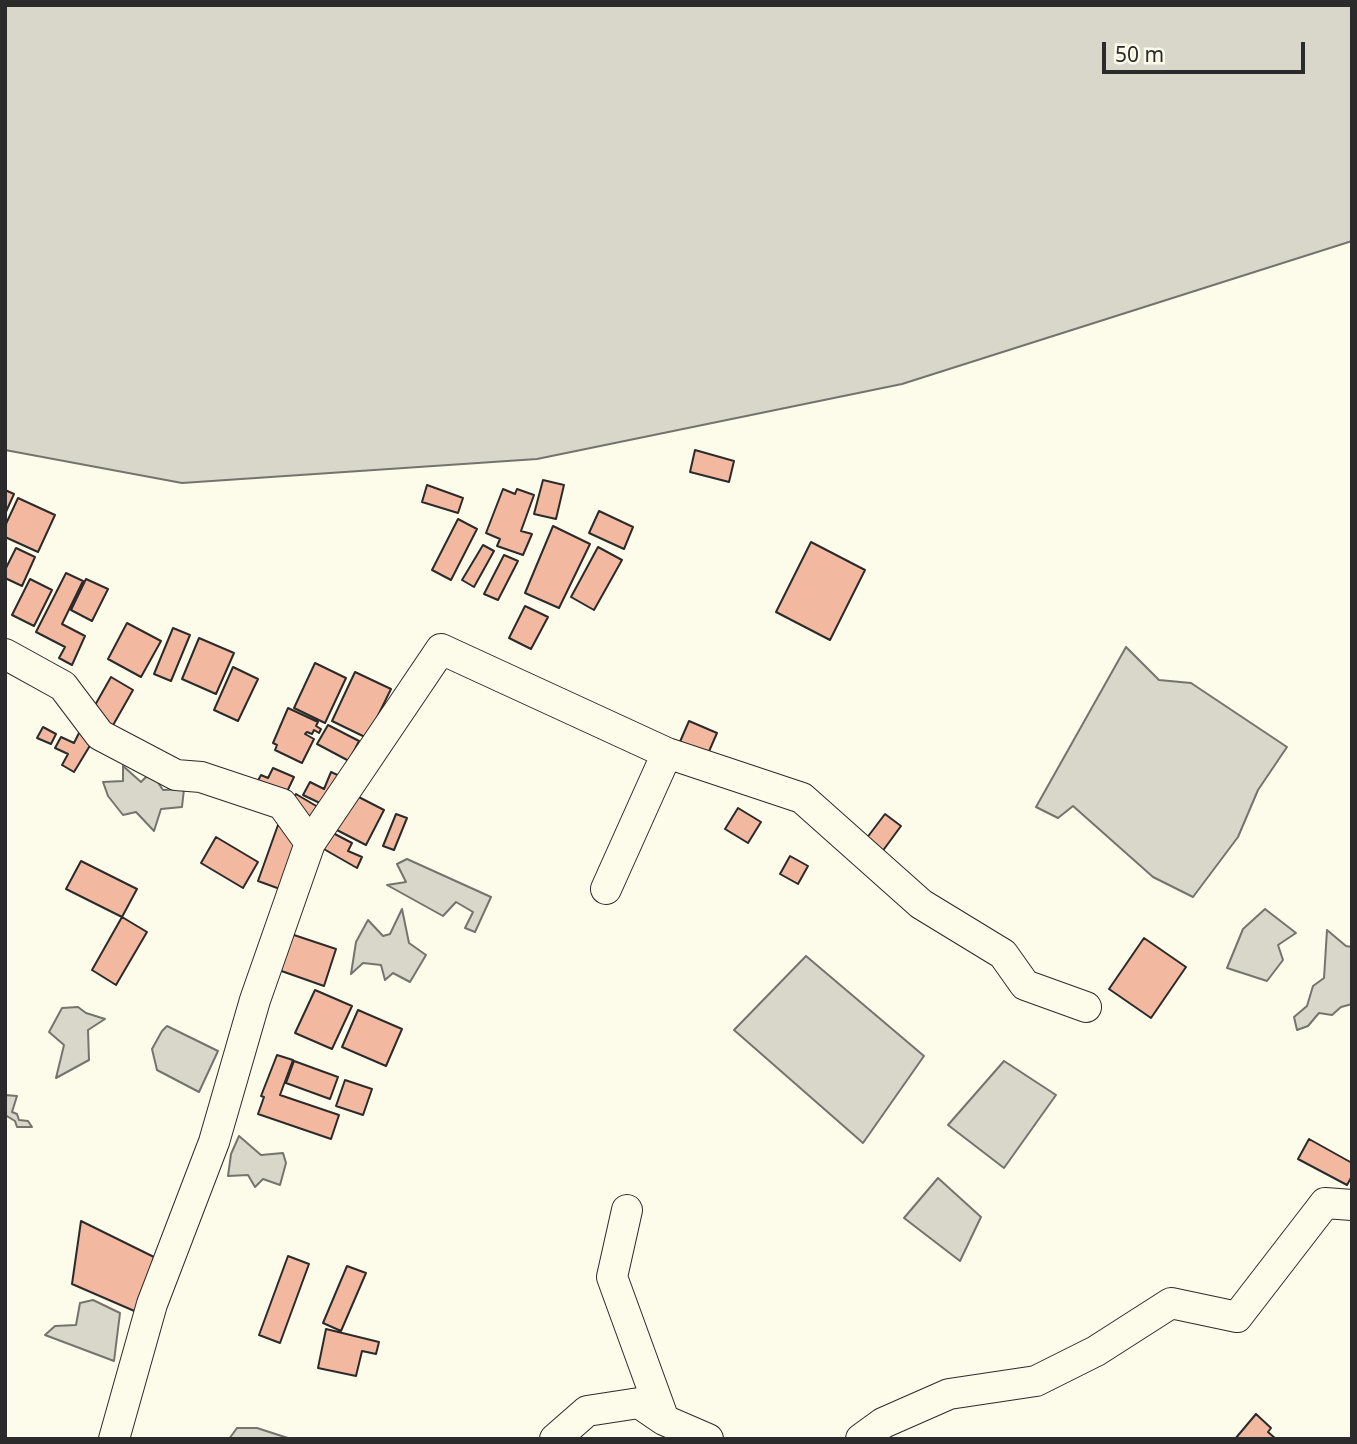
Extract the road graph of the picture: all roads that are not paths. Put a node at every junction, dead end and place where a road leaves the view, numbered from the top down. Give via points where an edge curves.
1 (5, 654) edge
2 (667, 753) junction
3 (310, 843) junction
4 (606, 889) dead end
5 (1086, 1007) dead end
6 (1352, 1205) edge
7 (626, 1210) dead end
8 (664, 1420) junction
9 (114, 1439) edge
10 (555, 1439) edge
11 (708, 1439) edge
12 (861, 1439) edge

1 - 3 street via 63,686 100,735 176,775 201,777 282,804
2 - 3 street via 441,649
2 - 4 street
2 - 5 street via 802,798 921,904 1003,954 1025,985
3 - 9 street via 255,1000 214,1142 152,1304
6 - 12 street via 1325,1203 1237,1317 1171,1303 1096,1352 1036,1381 949,1394 883,1423
7 - 8 street via 612,1276
8 - 10 street via 639,1403 587,1411
8 - 11 street

